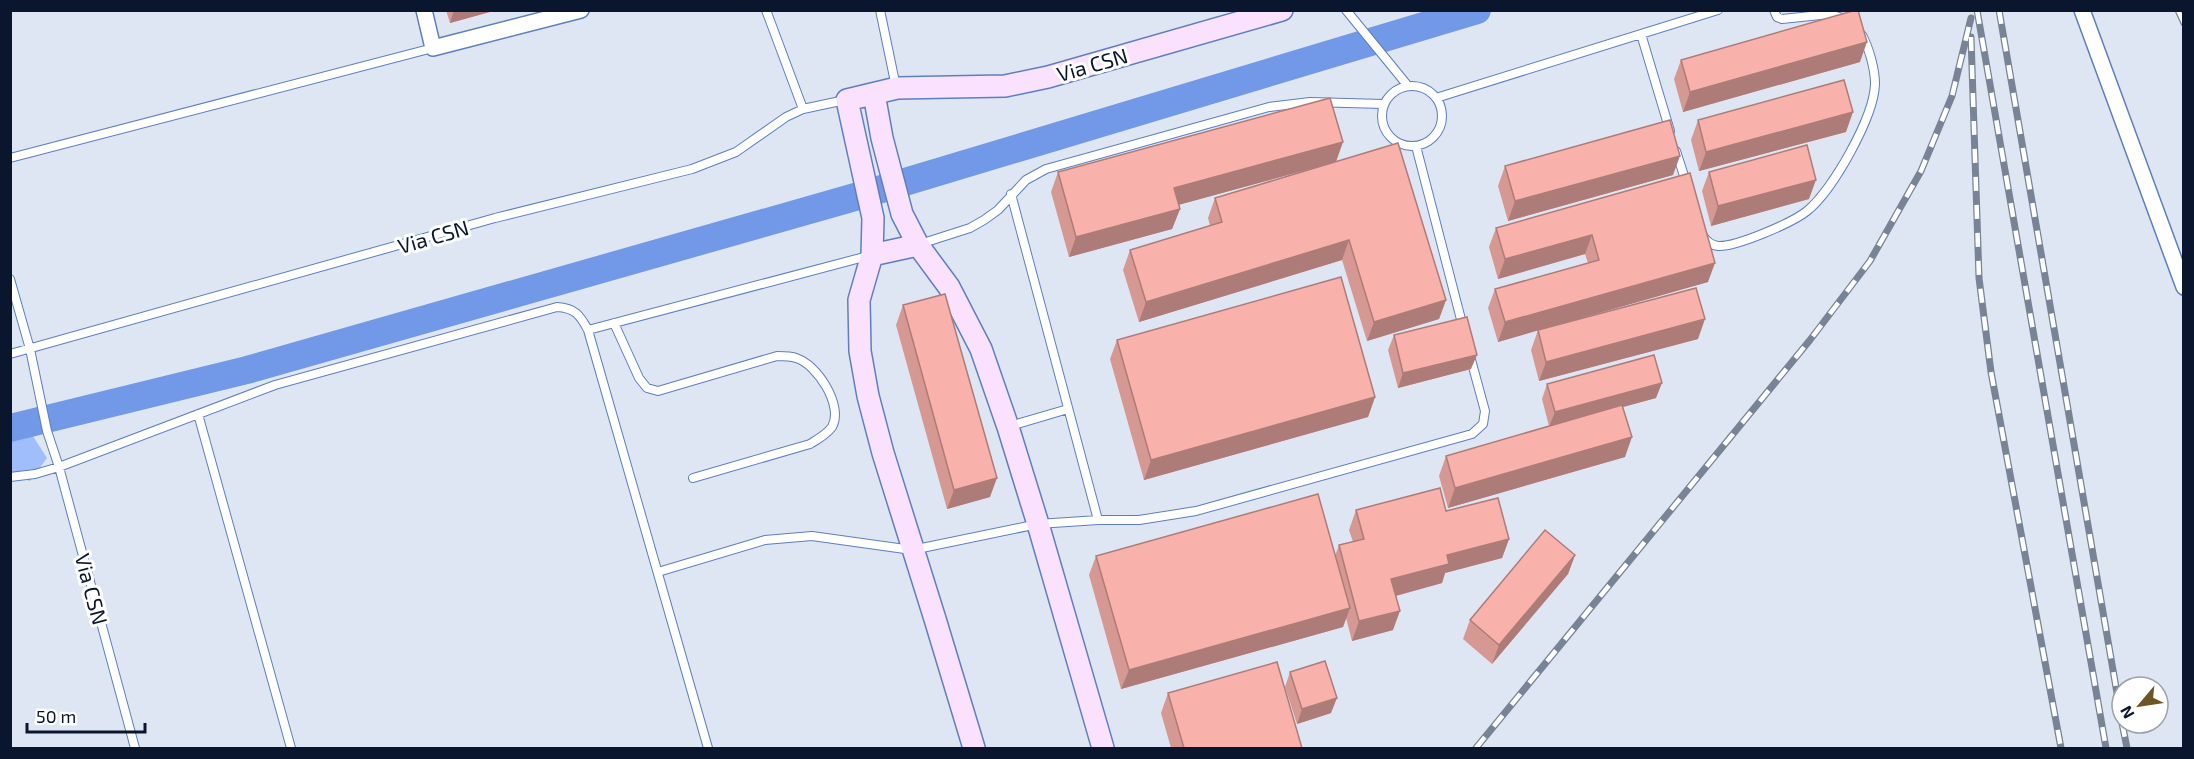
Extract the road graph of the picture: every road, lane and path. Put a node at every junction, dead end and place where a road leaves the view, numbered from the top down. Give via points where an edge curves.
1 (424, 10) edge
2 (581, 10) edge
3 (766, 10) edge
4 (880, 10) edge
5 (1282, 10) edge
6 (1718, 10) edge
7 (1774, 10) edge
8 (2082, 10) edge
9 (1347, 11) edge
10 (1851, 23) edge
11 (1858, 28) edge
12 (1641, 34) junction
13 (433, 48) junction
14 (1408, 86) junction
15 (897, 88) junction
16 (874, 94) junction
17 (1436, 98) junction
18 (846, 100) junction
19 (1384, 104) junction
20 (803, 109) junction
21 (1671, 134) edge
22 (1416, 146) junction
23 (1675, 146) edge
24 (10, 158) edge
25 (1688, 190) edge
26 (1011, 194) junction
27 (1698, 223) edge
28 (918, 245) junction
29 (872, 255) junction
30 (10, 279) edge
31 (2184, 287) edge
32 (614, 323) junction
33 (588, 330) junction
34 (30, 349) junction
35 (10, 354) edge
36 (1068, 409) junction
37 (198, 414) junction
38 (1008, 427) junction
39 (60, 467) junction
40 (10, 477) edge
41 (693, 478) dead end
42 (1098, 520) junction
43 (1038, 524) junction
44 (912, 550) junction
45 (658, 572) junction
46 (135, 748) edge
47 (291, 748) edge
48 (708, 748) edge
49 (974, 748) edge
50 (1103, 748) edge

1 - 13 street
2 - 13 street
3 - 20 lane
4 - 15 lane
5 - 15 street, Via CSN via 1005,86
6 - 12 lane
7 - 10 lane via 1782,19 1830,14
8 - 31 street
9 - 14 lane
11 - 27 lane via 1868,46 1875,84 1866,122 1829,187 1807,212 1771,231 1725,245 1707,242
12 - 17 lane
12 - 21 lane
13 - 24 lane
14 - 17 lane via 1419,87
14 - 19 lane via 1398,89
15 - 16 street, Via CSN
16 - 18 street, Via CSN
16 - 28 street via 902,214
17 - 22 lane via 1441,107 1440,128 1426,143
18 - 20 lane, Via CSN
18 - 29 street via 873,218
19 - 22 lane via 1383,125 1388,134 1396,141
19 - 26 lane via 1310,102 1269,107 1046,169
20 - 34 lane, Via CSN via 736,152 692,169 495,218
22 - 42 lane via 1485,411 1483,424 1472,434 1196,511 1139,520
23 - 25 lane
26 - 28 lane via 998,210 970,228
26 - 36 lane
28 - 29 street
28 - 38 street via 949,287 981,349
29 - 32 lane
29 - 44 street via 859,300 860,351 868,396
30 - 34 lane, Via CSN
32 - 33 lane
32 - 41 lane via 647,388 658,391 777,356 797,358 813,367 828,388 834,409 833,425 824,436 810,444
33 - 37 lane via 579,314 557,307 275,386
33 - 45 lane
34 - 35 lane, Via CSN
34 - 39 lane, Via CSN via 47,431
36 - 38 lane
36 - 42 lane
37 - 39 lane
37 - 47 lane
38 - 43 street
39 - 40 lane
39 - 46 lane, Via CSN
42 - 43 lane
43 - 44 lane
43 - 50 street
44 - 45 lane via 812,536 765,540
44 - 49 street
45 - 48 lane

